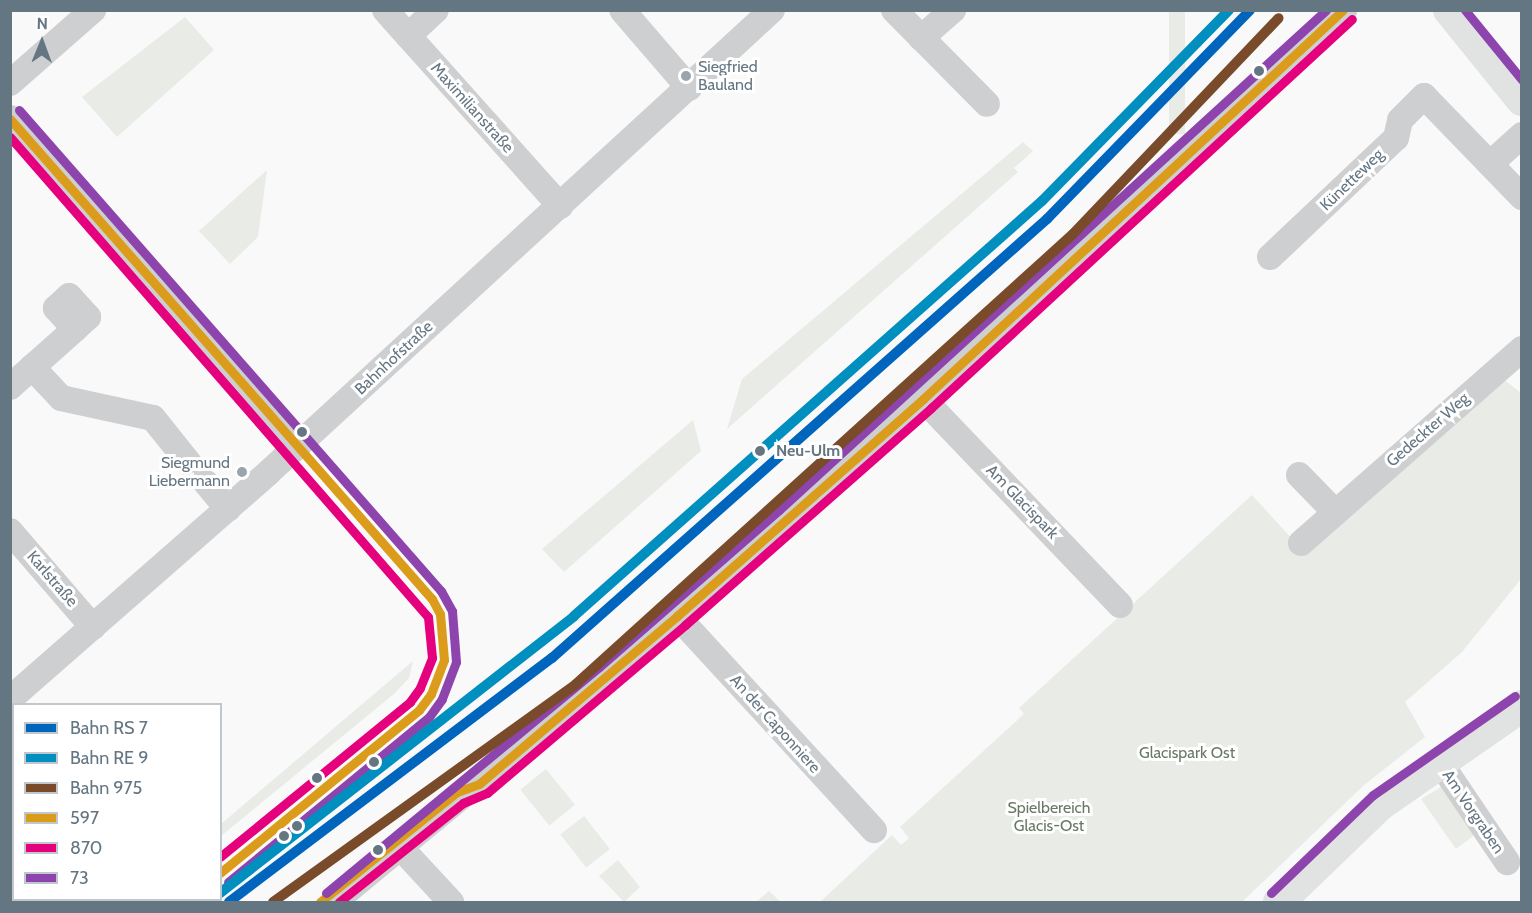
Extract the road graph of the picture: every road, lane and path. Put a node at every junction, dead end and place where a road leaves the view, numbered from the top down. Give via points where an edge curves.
1 (93, 10) edge
2 (386, 10) edge
3 (436, 10) edge
4 (622, 10) edge
5 (771, 10) edge
6 (894, 10) edge
7 (952, 10) edge
8 (1344, 10) edge
9 (1449, 10) edge
10 (408, 36) junction
11 (921, 38) junction
12 (10, 83) edge
13 (689, 88) junction
14 (1521, 100) edge
15 (987, 104) dead end
16 (10, 118) edge
17 (1521, 135) edge
18 (1490, 164) junction
19 (1521, 197) edge
20 (560, 206) junction
21 (1270, 257) dead end
22 (75, 329) dead end
23 (1521, 349) edge
24 (32, 367) junction
25 (10, 387) edge
26 (923, 399) junction
27 (297, 447) junction
28 (189, 463) dead end
29 (1299, 476) dead end
30 (206, 483) dead end
31 (228, 509) junction
32 (1334, 511) junction
33 (10, 531) edge
34 (1301, 543) dead end
35 (1120, 605) dead end
36 (677, 615) junction
37 (93, 627) junction
38 (10, 699) edge
39 (1521, 706) edge
40 (1439, 761) junction
41 (874, 830) dead end
42 (401, 848) junction
43 (1508, 862) dead end
44 (334, 903) edge
45 (451, 903) edge
46 (1279, 903) edge

1 - 12 street
2 - 10 street, Maximilianstraße
3 - 10 street
4 - 13 street
5 - 13 street, Bahnhofstraße
6 - 11 street
7 - 11 street
8 - 26 street
9 - 14 main road
10 - 20 street, Maximilianstraße
11 - 15 street
13 - 20 street, Bahnhofstraße
16 - 27 street
17 - 18 street
18 - 19 street
18 - 21 street, Künetteweg via 1424,96 1400,120 1396,138
20 - 27 street, Bahnhofstraße
22 - 24 street
23 - 32 street, Gedeckter Weg
24 - 25 street
24 - 28 street via 61,398 153,418
26 - 35 street, Am Glacispark
26 - 36 street
27 - 31 street, Bahnhofstraße
29 - 32 street
30 - 31 street
31 - 37 street, Bahnhofstraße
32 - 34 street, Gedeckter Weg
33 - 37 street, Karlstraße
36 - 41 street, An der Caponniere
36 - 42 street
37 - 38 street, Bahnhofstraße
39 - 40 main road
40 - 43 street, Am Vorgraben
40 - 46 main road via 1380,804
42 - 44 street
42 - 45 street

